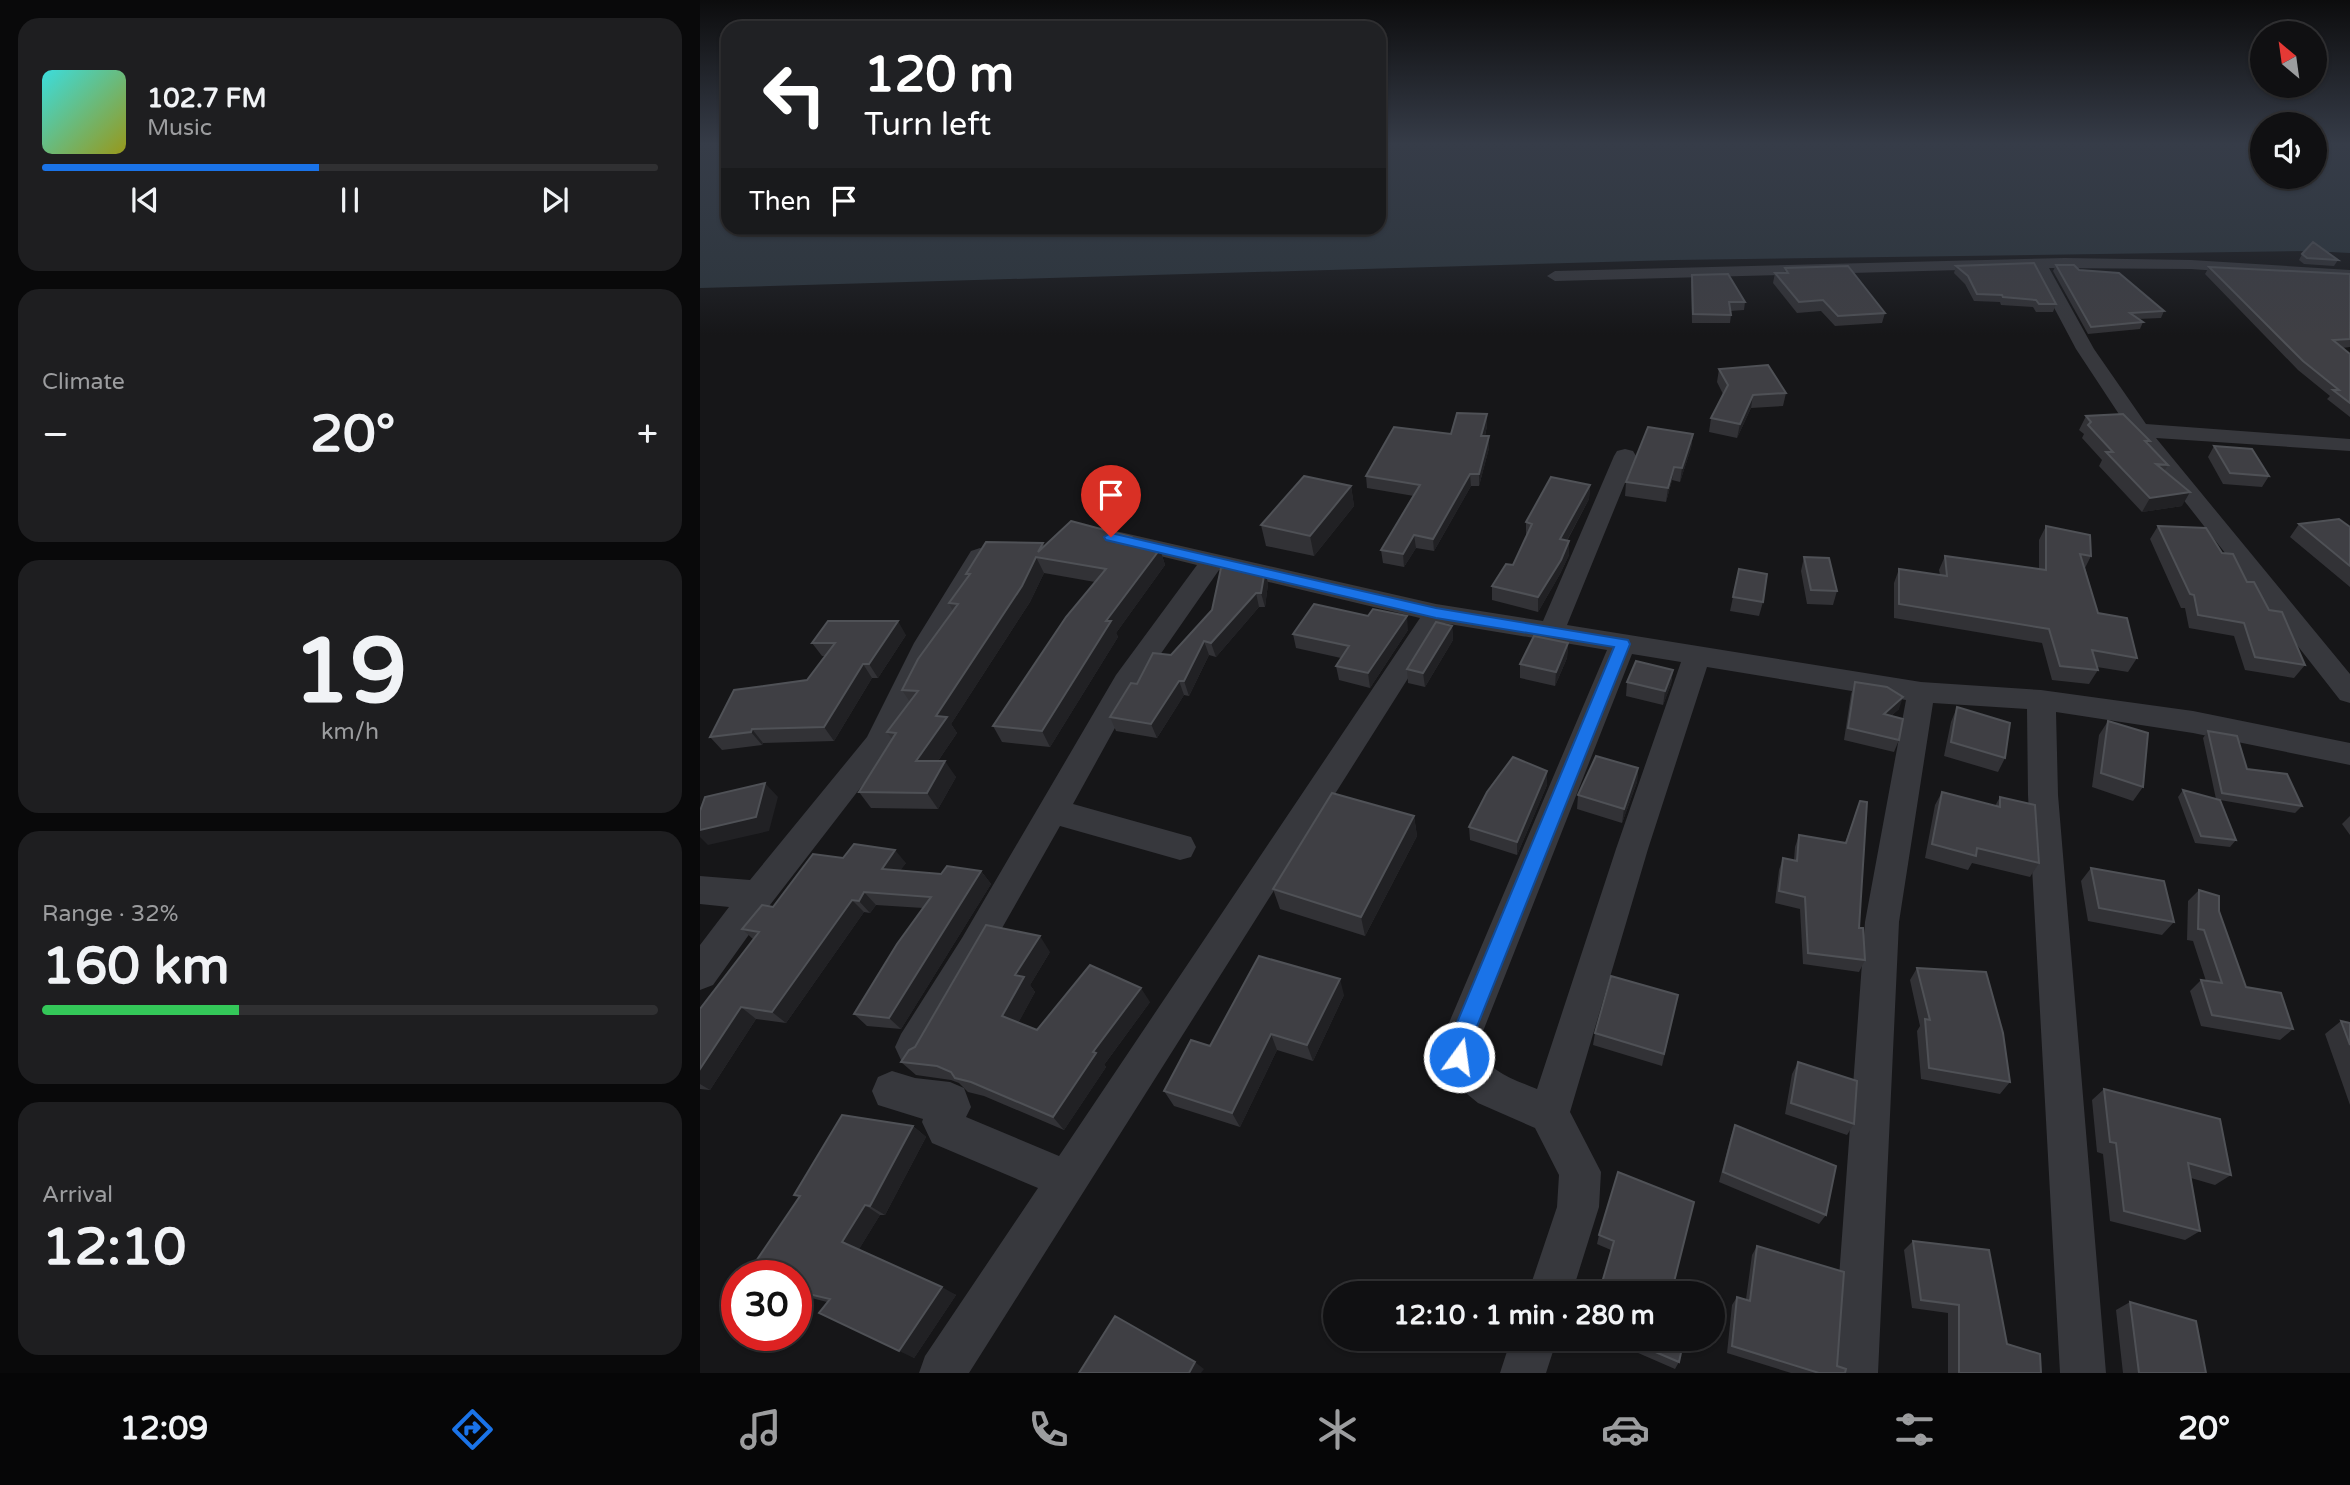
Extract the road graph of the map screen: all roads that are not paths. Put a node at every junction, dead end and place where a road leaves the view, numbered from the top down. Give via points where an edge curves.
1 (2039, 264) junction
2 (2350, 275) edge
3 (1555, 276) dead end
4 (2139, 430) junction
5 (2350, 445) edge
6 (1625, 456) dead end
7 (1111, 537) edge
8 (980, 556) edge
9 (1213, 561) junction
10 (1436, 613) junction
11 (1551, 634) junction
12 (1623, 644) junction
13 (1698, 654) junction
14 (1921, 692) junction
15 (2350, 693) edge
16 (2041, 700) junction
17 (2350, 754) edge
18 (1052, 811) junction
19 (1180, 847) dead end
20 (700, 890) edge
21 (758, 895) junction
22 (700, 973) edge
23 (914, 1047) edge
24 (892, 1091) dead end
25 (1549, 1114) junction
26 (1067, 1180) junction
27 (1553, 1281) edge
28 (1530, 1351) edge
29 (942, 1373) edge
30 (1523, 1373) edge
31 (1855, 1373) edge
32 (2083, 1373) edge

1 - 2 street via 2138,263
1 - 3 street
1 - 4 street via 2085,349
4 - 5 street
4 - 15 street
6 - 11 street
7 - 9 street
8 - 21 street via 928,643 878,744
9 - 10 street
9 - 18 street via 1126,682
10 - 11 street
10 - 26 street
11 - 12 street
12 - 13 street
12 - 25 street via 1459,1044 1459,1057 1475,1080
13 - 14 street
13 - 25 street
14 - 16 street
14 - 31 street via 1882,922
16 - 17 street via 2193,722
16 - 32 street via 2043,794
18 - 19 street
18 - 23 street
20 - 21 street
21 - 22 street
24 - 26 street via 950,1102 943,1122 946,1129
25 - 27 street via 1580,1172 1578,1207
26 - 29 street
28 - 30 street

